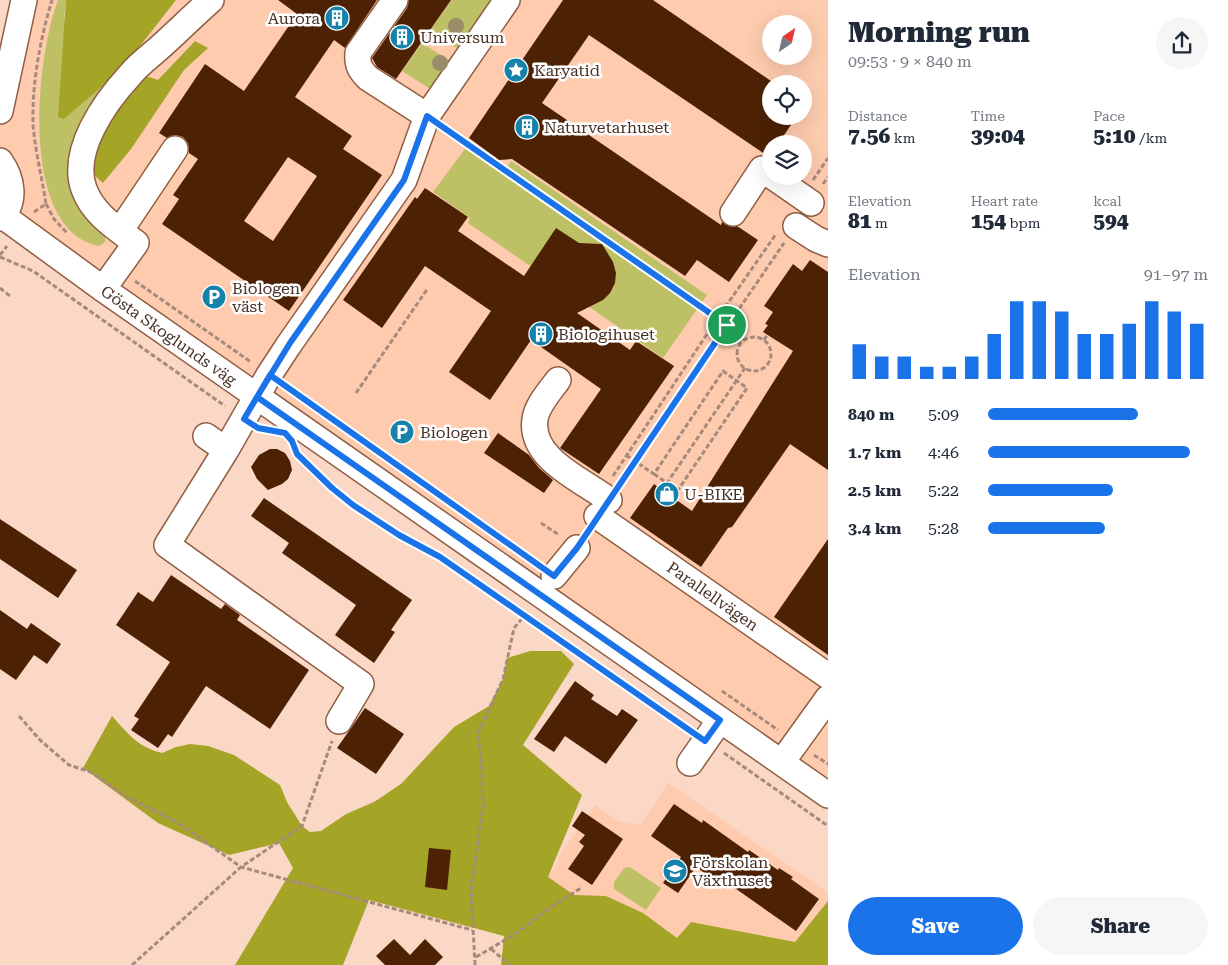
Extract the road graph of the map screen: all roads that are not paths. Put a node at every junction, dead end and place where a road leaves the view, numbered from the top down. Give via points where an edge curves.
1 (24, 0) edge
2 (211, 0) edge
3 (395, 0) edge
4 (507, 0) edge
5 (0, 111) edge
6 (427, 116) junction
7 (175, 149) dead end
8 (0, 161) edge
9 (762, 169) edge
10 (785, 185) edge
11 (807, 200) road end
12 (733, 212) dead end
13 (7, 221) edge
14 (787, 228) road end
15 (128, 237) junction
16 (828, 244) edge
17 (103, 289) junction
18 (558, 380) dead end
19 (257, 397) junction
20 (570, 543) road end
21 (554, 576) dead end
22 (828, 676) edge
23 (828, 698) edge
24 (720, 720) junction
25 (339, 721) road end
26 (782, 762) junction
27 (690, 763) dead end
28 (828, 795) edge

1 - 5 street
2 - 15 street via 130,74 93,126 85,146 80,163 84,191 102,218
3 - 6 street via 358,53 358,63 368,78
4 - 6 street
6 - 19 street via 404,180
7 - 15 street
8 - 13 street via 8,172 12,188
9 - 12 street
10 - 11 street
13 - 17 street, Gösta Skoglunds väg
14 - 16 street
15 - 17 street via 117,269
17 - 19 street, Gösta Skoglunds väg
18 - 22 street, Parallellvägen via 535,418 535,432 553,462 602,504
19 - 24 street, Gösta Skoglunds väg
19 - 25 street via 244,419 216,443 167,546 361,684
20 - 21 street
23 - 26 street
24 - 26 street, Gösta Skoglunds väg
24 - 27 street
26 - 28 street, Gösta Skoglunds väg

